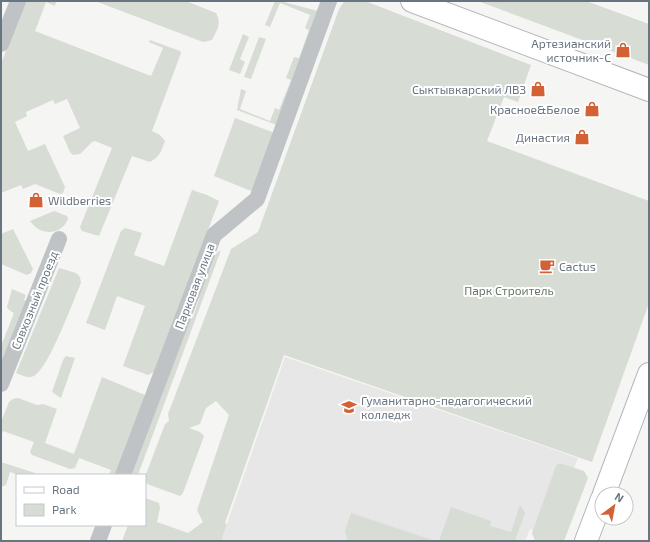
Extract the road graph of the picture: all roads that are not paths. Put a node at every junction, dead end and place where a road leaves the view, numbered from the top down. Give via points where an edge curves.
1 (18, 1) edge
2 (329, 1) edge
3 (412, 1) edge
4 (1, 44) edge
5 (649, 90) edge
6 (59, 239) dead end
7 (649, 374) edge
8 (1, 384) edge
9 (123, 474) edge
10 (607, 486) edge
11 (594, 520) edge
12 (104, 526) edge
13 (98, 541) edge
14 (586, 541) edge

1 - 4 street
2 - 9 street, Парковая улица via 258,199 214,235
3 - 5 street
6 - 8 street, Совхозный проезд
7 - 10 street
11 - 14 street
12 - 13 street

